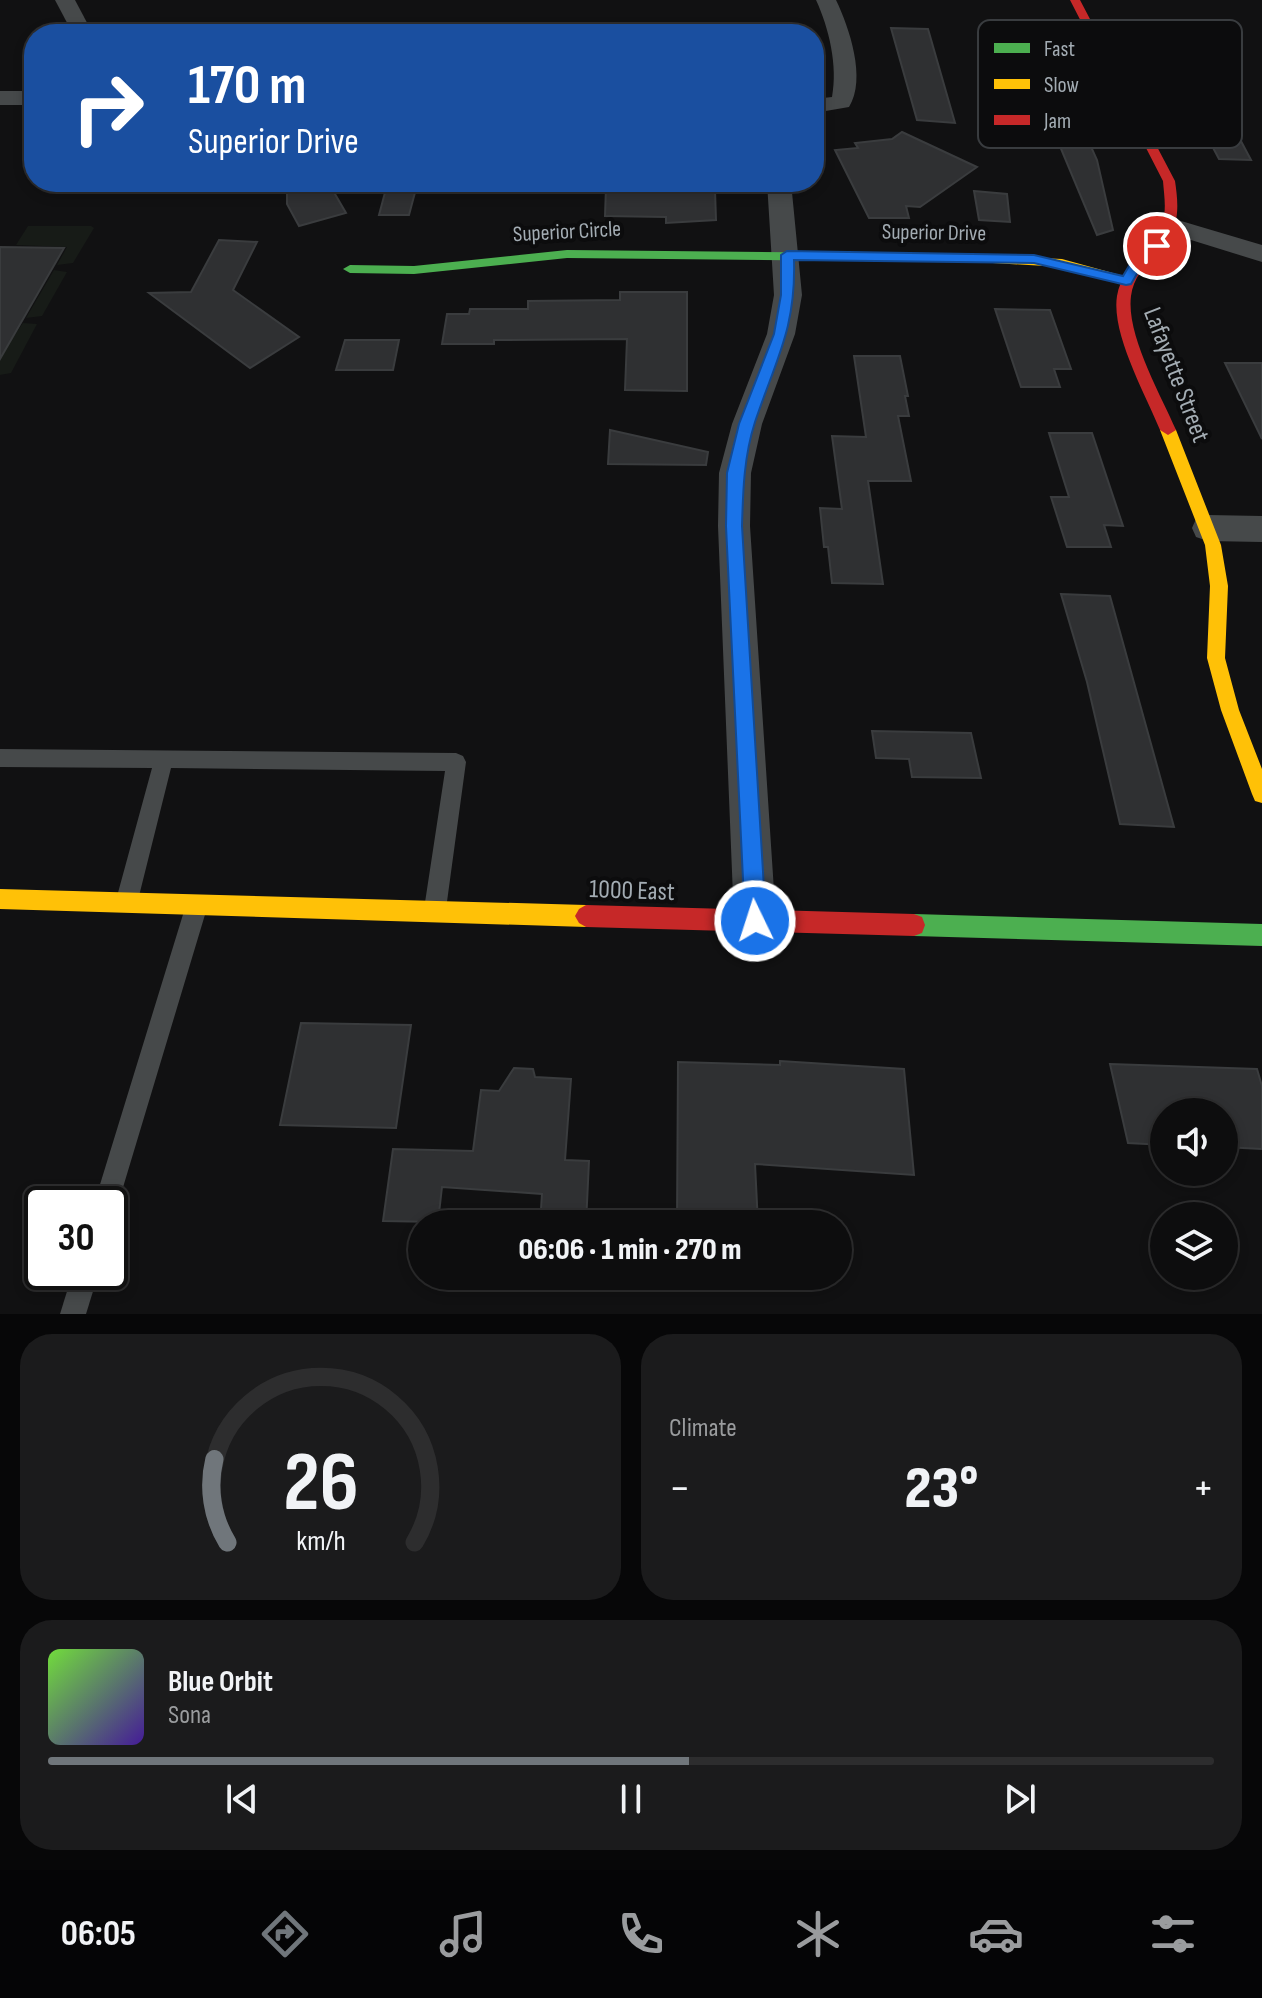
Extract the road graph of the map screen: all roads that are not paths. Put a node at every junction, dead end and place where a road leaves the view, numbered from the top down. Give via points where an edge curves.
1 (65, 0) edge
2 (826, 0) edge
3 (1075, 0) edge
4 (1085, 20) edge
5 (78, 24) edge
6 (0, 98) edge
7 (24, 98) edge
8 (824, 105) edge
9 (1152, 148) edge
10 (780, 192) edge
11 (1171, 226) junction
12 (1262, 254) edge
13 (787, 255) junction
14 (350, 269) dead end
15 (1126, 281) junction
16 (1208, 528) junction
17 (1262, 529) edge
18 (0, 758) edge
19 (164, 760) junction
20 (1262, 794) edge
21 (0, 899) edge
22 (126, 903) junction
23 (196, 905) junction
24 (435, 911) junction
25 (755, 921) junction
26 (1262, 935) edge
27 (111, 1186) edge
28 (80, 1290) edge
29 (73, 1314) edge

1 - 5 street
2 - 8 street via 846,95 841,102
3 - 4 street
6 - 7 street
9 - 11 street via 1169,181 1175,212
10 - 13 street
11 - 12 street
11 - 15 street, Lafayette Street
13 - 14 street, Superior Circle via 567,254 414,270
13 - 15 street, Superior Drive via 1034,259
13 - 25 street via 788,295 781,334 747,424 735,473
15 - 16 street, Lafayette Street via 1121,300 1124,321
16 - 17 street
16 - 20 street, Lafayette Street via 1220,594 1216,656
18 - 19 lane
19 - 22 lane
19 - 24 lane via 456,762
21 - 22 street, 1000 East
22 - 23 street, 1000 East
23 - 24 street, 1000 East
23 - 27 lane
24 - 25 street, 1000 East
25 - 26 street, 1000 East
28 - 29 lane

